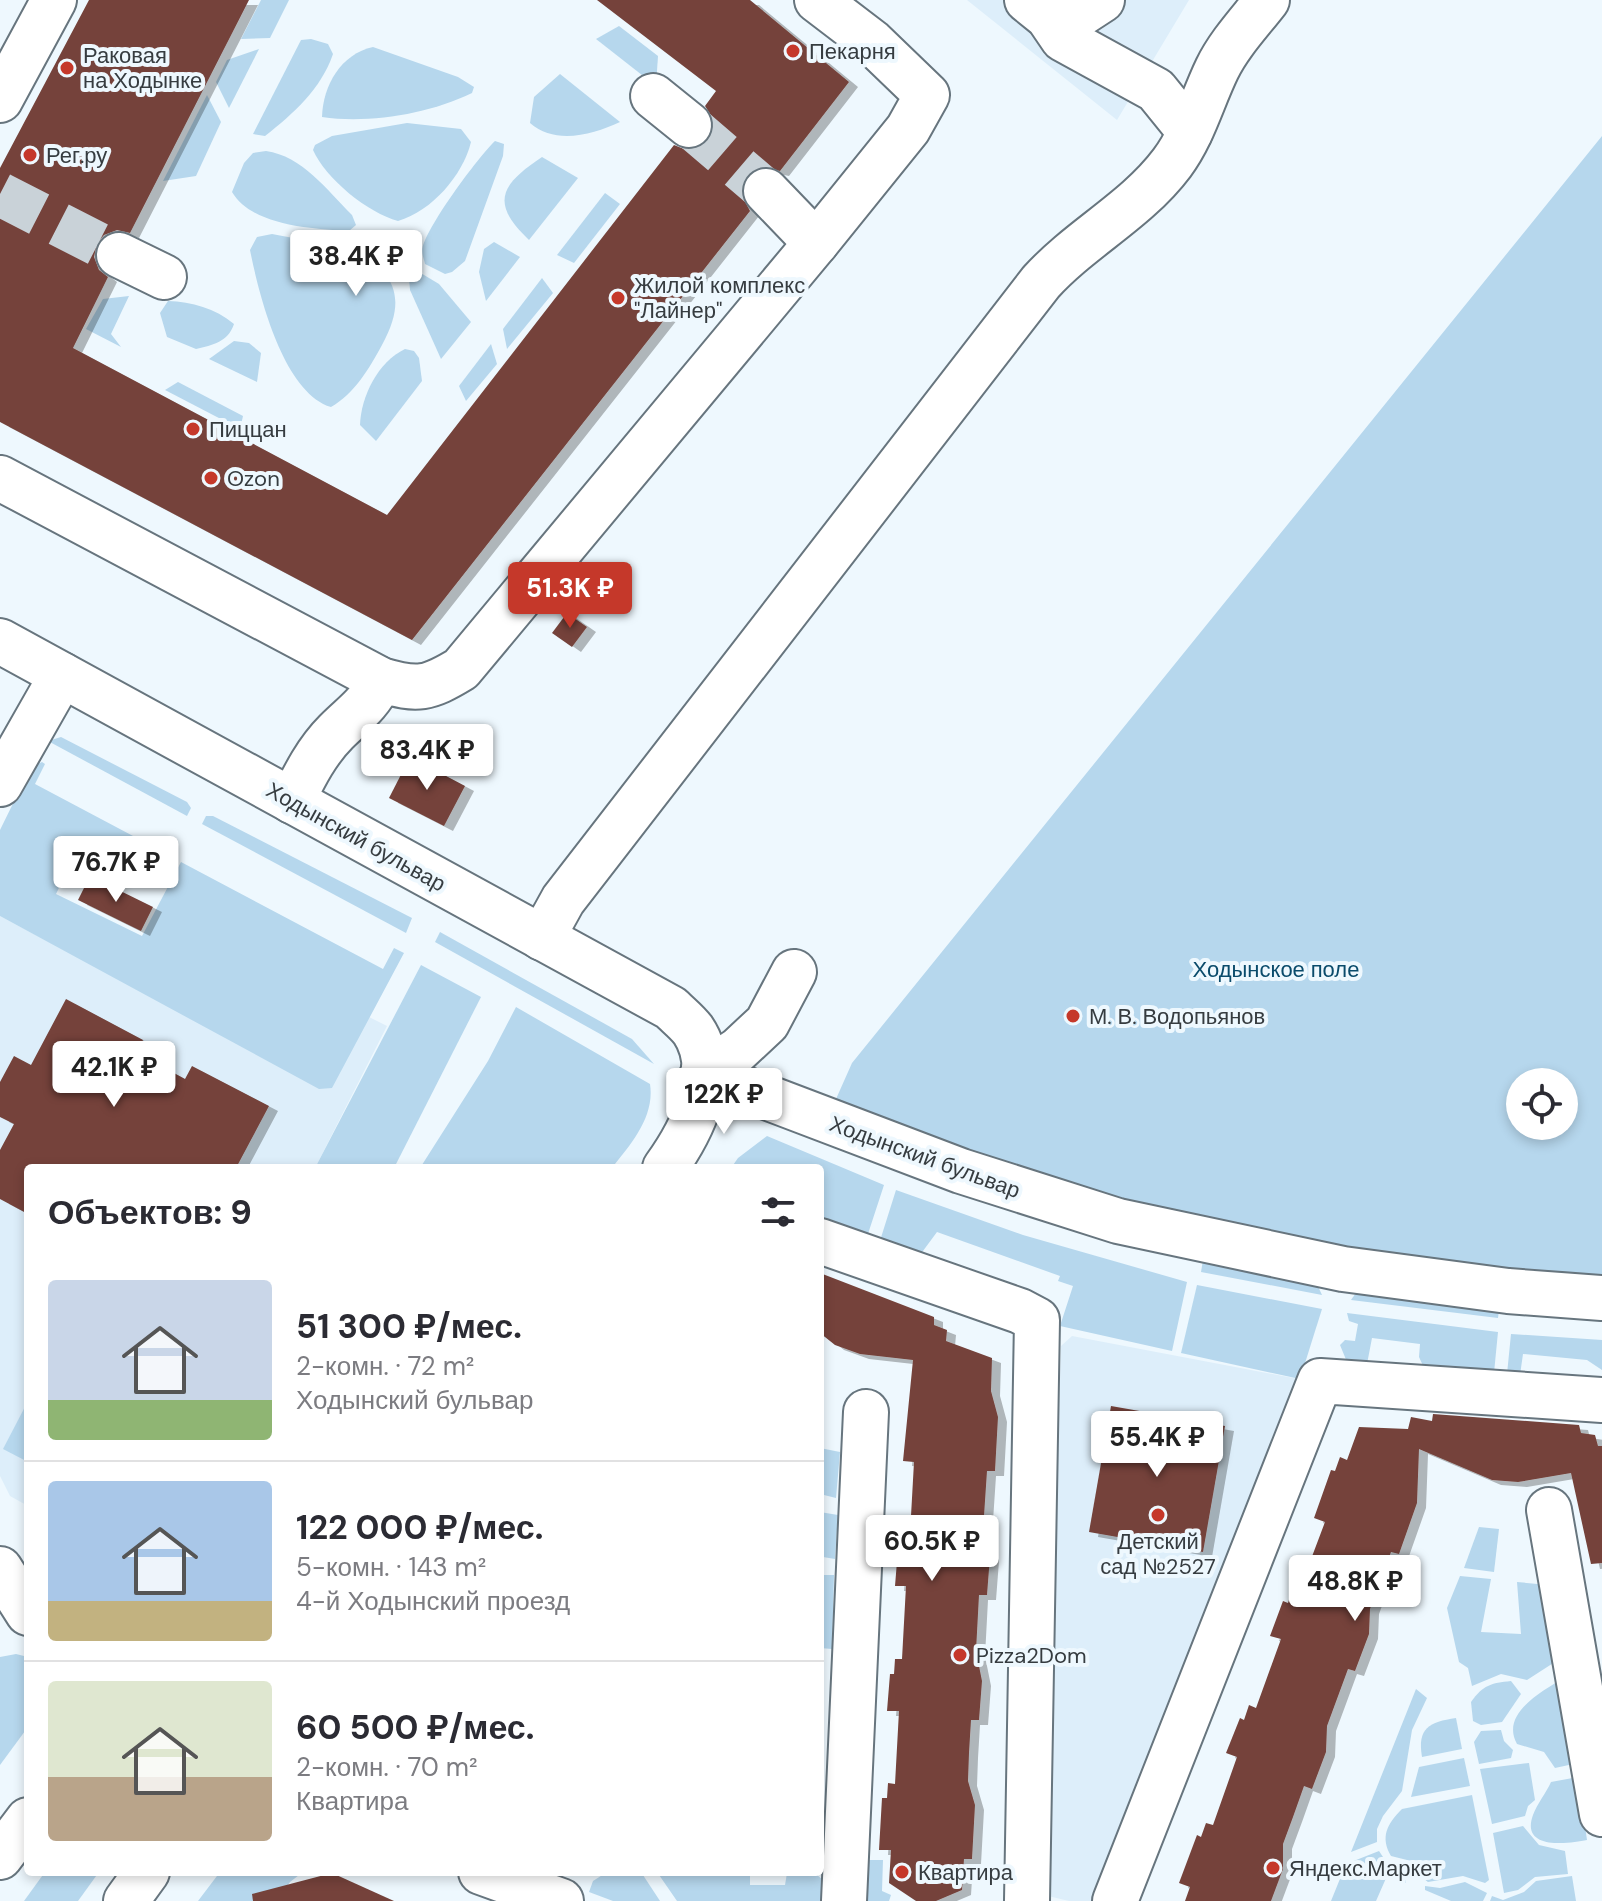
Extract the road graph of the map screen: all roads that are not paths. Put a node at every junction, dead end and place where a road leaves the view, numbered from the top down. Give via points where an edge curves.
1 (54, 0) edge
2 (817, 0) edge
3 (1102, 0) edge
4 (1267, 0) edge
5 (1038, 8) edge
6 (653, 96) dead end
7 (0, 100) edge
8 (689, 125) tunnel mouth
9 (1190, 132) junction
10 (766, 191) tunnel mouth
11 (816, 243) junction
12 (119, 255) tunnel mouth
13 (164, 277) dead end
14 (0, 478) edge
15 (0, 641) edge
16 (62, 675) junction
17 (381, 680) junction
18 (0, 784) edge
19 (292, 801) junction
20 (542, 938) junction
21 (794, 972) dead end
22 (703, 1073) junction
23 (668, 1164) edge
24 (824, 1242) edge
25 (1602, 1298) edge
26 (1602, 1400) edge
27 (866, 1412) dead end
28 (1549, 1510) dead end
29 (0, 1569) edge
30 (24, 1607) edge
31 (1602, 1814) edge
32 (24, 1825) edge
33 (0, 1857) edge
34 (144, 1876) edge
35 (492, 1876) edge
36 (837, 1877) edge
37 (126, 1901) edge
38 (561, 1901) edge
39 (1027, 1901) edge
40 (1115, 1901) edge

1 - 7 street
2 - 11 street via 872,42 927,95 908,129
3 - 5 street via 1079,15
4 - 9 street via 1218,65
5 - 9 street via 1063,39 1156,90
6 - 8 street
9 - 20 street via 1150,189 1041,282 563,900
10 - 11 street
11 - 17 street via 461,669 435,685 411,689
12 - 13 street
14 - 17 street
15 - 16 street, Ходынский бульвар
16 - 18 street
16 - 19 street, Ходынский бульвар
17 - 19 street via 369,703 313,761
19 - 20 street, Ходынский бульвар
20 - 22 street, Ходынский бульвар via 671,1008 693,1030
21 - 22 street via 767,1023
22 - 23 street via 699,1108
22 - 25 street, Ходынский бульвар via 961,1171 1118,1221 1343,1269
24 - 39 street via 1037,1320
26 - 40 street via 1320,1381
27 - 36 street
28 - 31 street
29 - 30 street
32 - 33 street
34 - 37 street
35 - 38 street

